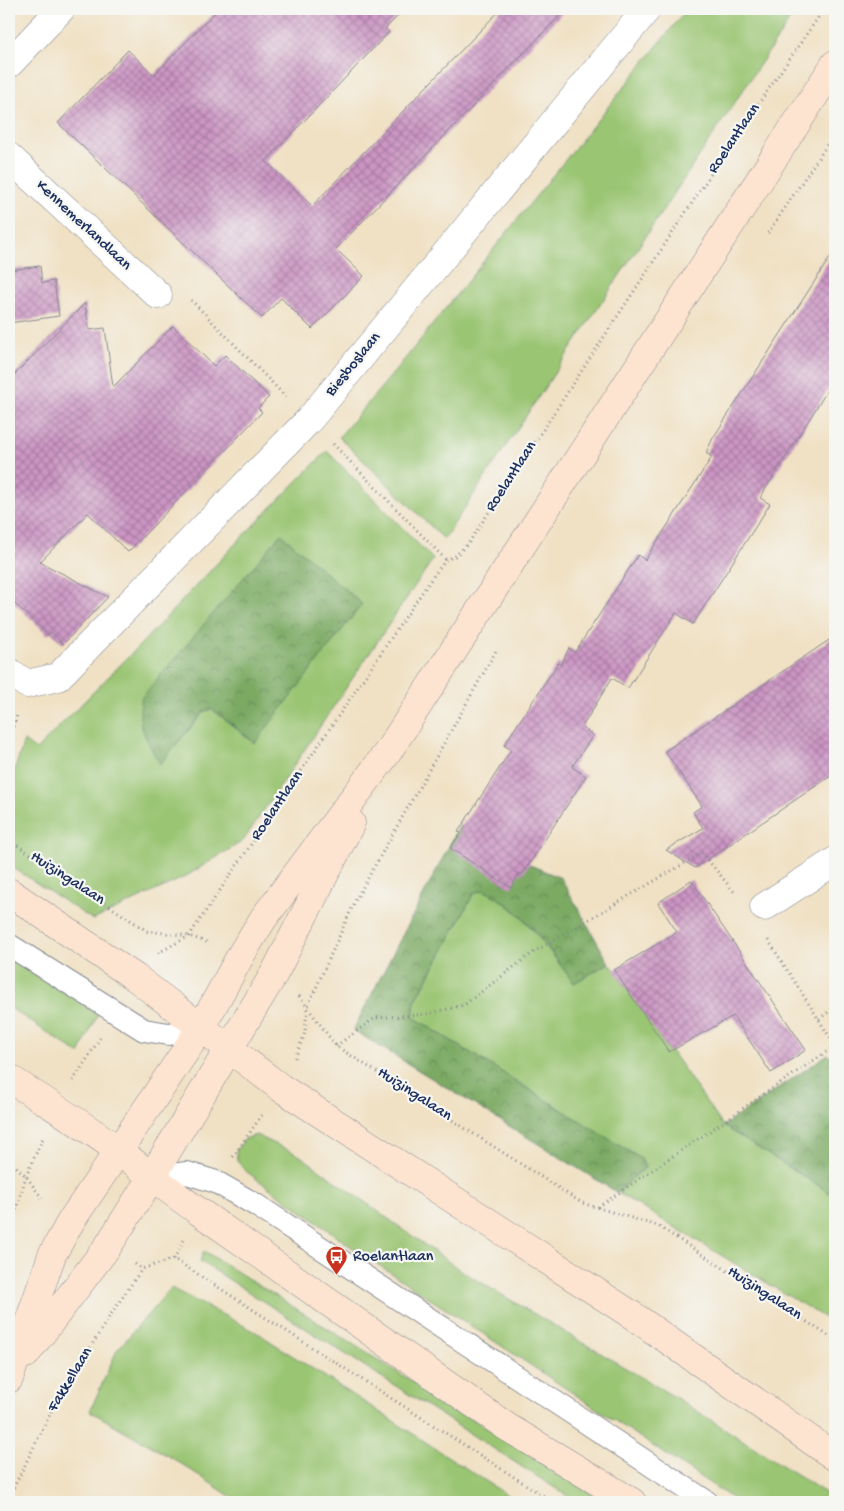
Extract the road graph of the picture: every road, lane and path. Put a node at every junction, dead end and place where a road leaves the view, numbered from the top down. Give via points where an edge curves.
1 (61, 9) edge
2 (647, 9) edge
3 (824, 9) edge
4 (9, 64) edge
5 (835, 64) edge
6 (835, 133) edge
7 (9, 157) edge
8 (764, 239) dead end
9 (158, 295) joint
10 (309, 420) junction
11 (446, 560) junction
12 (501, 643) dead end
13 (18, 678) edge
14 (388, 753) junction
15 (9, 840) edge
16 (835, 861) edge
17 (9, 892) edge
18 (757, 910) junction
19 (189, 936) junction
20 (9, 945) edge
21 (242, 953) junction
22 (274, 974) junction
23 (136, 978) junction
24 (307, 1008) junction
25 (835, 1008) edge
26 (116, 1012) junction
27 (818, 1019) junction
28 (201, 1028) junction
29 (336, 1046) junction
30 (835, 1046) edge
31 (230, 1048) junction
32 (9, 1078) edge
33 (281, 1088) junction
34 (57, 1108) junction
35 (118, 1150) junction
36 (9, 1160) edge
37 (26, 1176) junction
38 (151, 1178) junction
39 (216, 1182) junction
40 (597, 1208) junction
41 (200, 1213) junction
42 (71, 1221) junction
43 (9, 1234) edge
44 (108, 1246) junction
45 (174, 1259) junction
46 (142, 1269) junction
47 (835, 1340) edge
48 (10, 1376) edge
49 (835, 1457) edge
50 (9, 1497) edge
51 (553, 1502) edge
52 (632, 1502) edge
53 (707, 1502) edge

1 - 4 street
2 - 10 street, Biesboslaan
3 - 11 path, Roelantlaan via 728,148 468,544
5 - 14 main road
6 - 8 path
7 - 9 street, Kennemerlandlaan
9 - 10 path via 193,300
10 - 11 path
10 - 13 street, Biesboslaan via 58,677
11 - 19 path, Roelantlaan
12 - 24 path via 355,901
14 - 21 main road
14 - 22 main road
15 - 19 path, Huizingalaan via 147,931
16 - 18 street
17 - 23 main road
18 - 27 path
18 - 29 path via 702,853 535,951 464,1005 427,1014 375,1018
19 - 21 path, Huizingalaan
19 - 23 path via 152,955
20 - 26 lane
21 - 28 main road
22 - 24 path, Huizingalaan via 289,982
22 - 31 main road
23 - 28 main road
24 - 29 path, Huizingalaan
24 - 33 path via 306,1033
25 - 27 path
26 - 28 lane via 144,1030 169,1034
26 - 34 path
27 - 30 path
28 - 31 main road
28 - 35 main road
29 - 40 path, Huizingalaan via 582,1203
30 - 40 path
31 - 33 main road
31 - 38 main road
32 - 34 main road
33 - 39 path
33 - 49 main road via 635,1317
34 - 35 main road
34 - 37 path
35 - 38 main road
35 - 42 main road
36 - 37 path
37 - 42 path via 49,1208
37 - 43 path
38 - 39 lane via 187,1173
38 - 41 main road
38 - 44 main road
39 - 53 lane via 256,1205
40 - 47 path, Huizingalaan via 658,1226
41 - 45 path
41 - 52 main road via 507,1427
42 - 48 main road via 52,1255
44 - 46 path
44 - 48 main road
45 - 46 path
45 - 51 path
46 - 50 path, Fakkellaan via 54,1406

